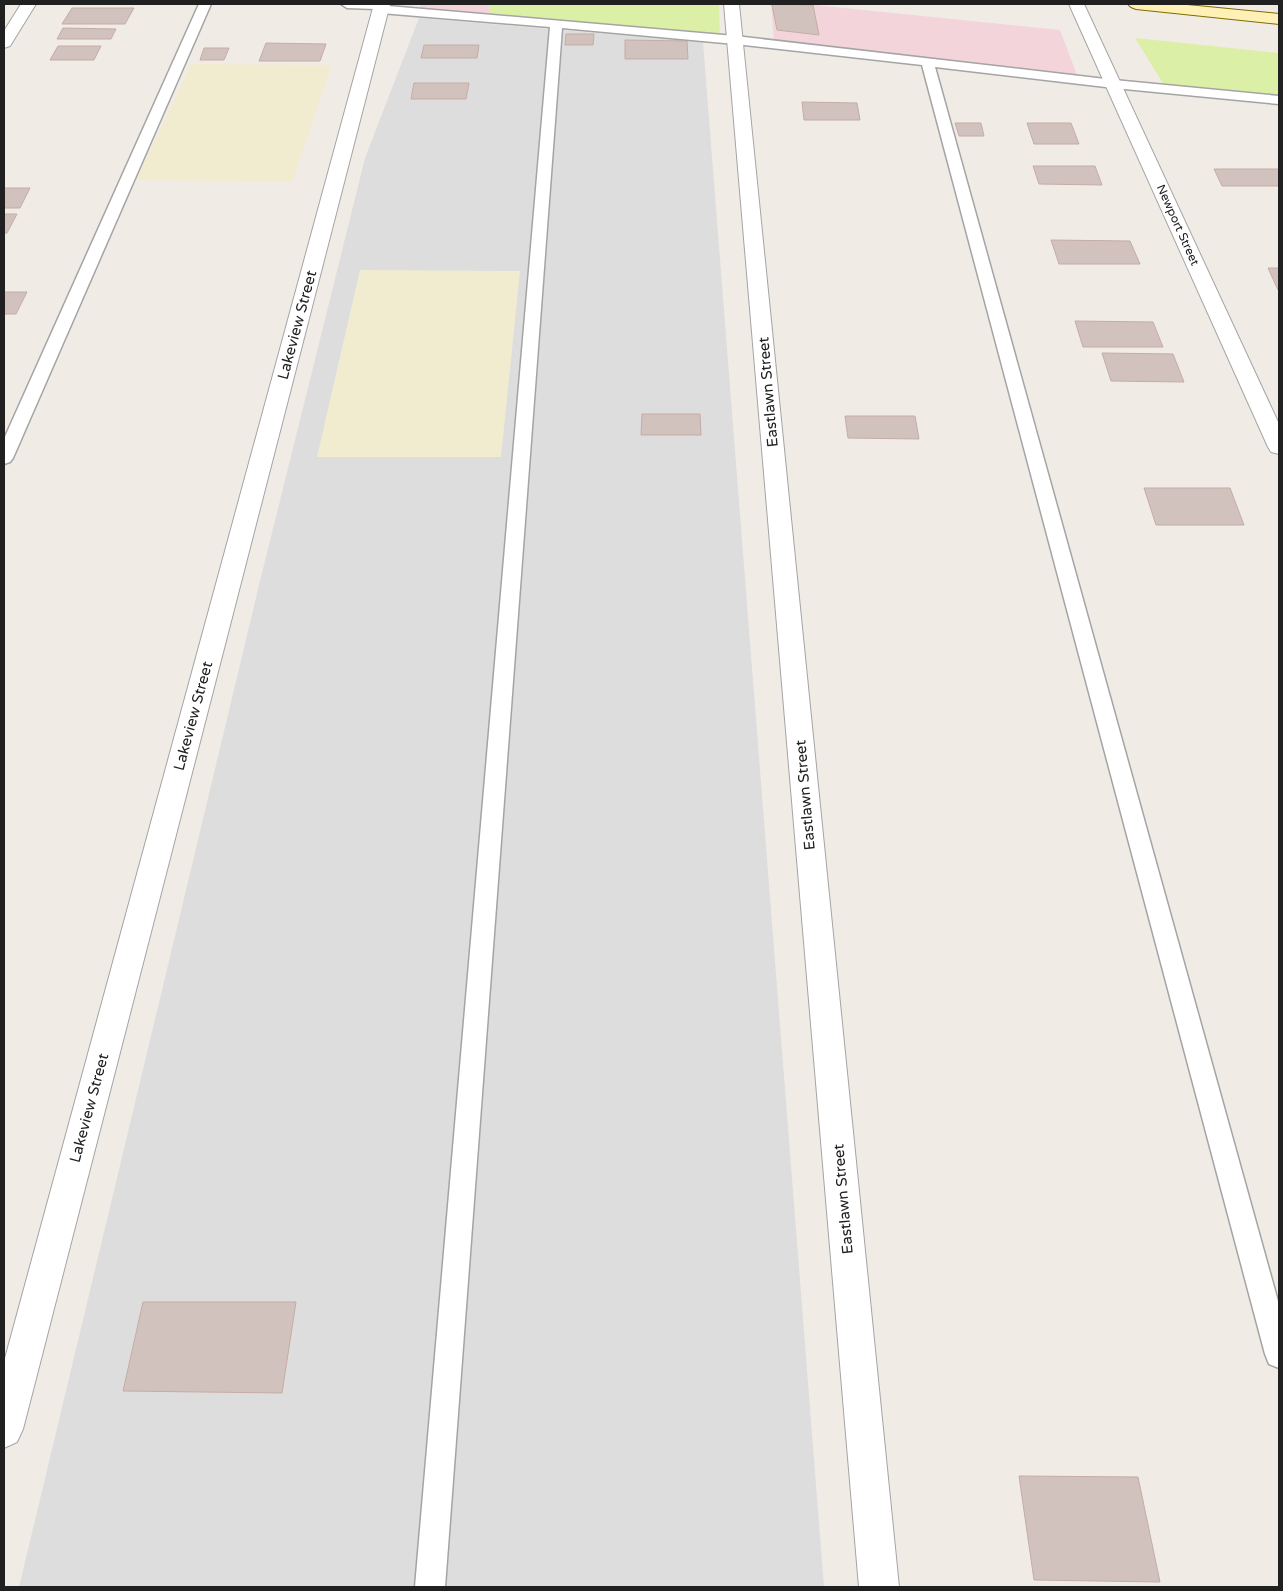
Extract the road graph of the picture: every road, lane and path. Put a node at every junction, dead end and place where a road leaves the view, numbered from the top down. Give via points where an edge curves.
1 (28, 4) edge
2 (205, 4) edge
3 (347, 4) edge
4 (731, 4) edge
5 (1076, 4) edge
6 (1136, 4) edge
7 (382, 6) edge
8 (1279, 19) edge
9 (556, 25) junction
10 (735, 40) junction
11 (4, 43) edge
12 (927, 62) junction
13 (1114, 84) junction
14 (1279, 100) edge
15 (1279, 447) edge
16 (4, 458) edge
17 (1279, 1354) edge
18 (4, 1429) edge
19 (430, 1587) edge
20 (879, 1587) edge

1 - 11 street
2 - 16 lane
3 - 7 lane
4 - 10 street, Eastlawn Street
5 - 13 street, Newport Street
6 - 8 main road
7 - 9 lane
7 - 18 street, Lakeview Street
9 - 10 lane
9 - 19 lane
10 - 12 lane
10 - 20 street, Eastlawn Street
12 - 13 lane
12 - 17 lane
13 - 14 lane
13 - 15 street, Newport Street

